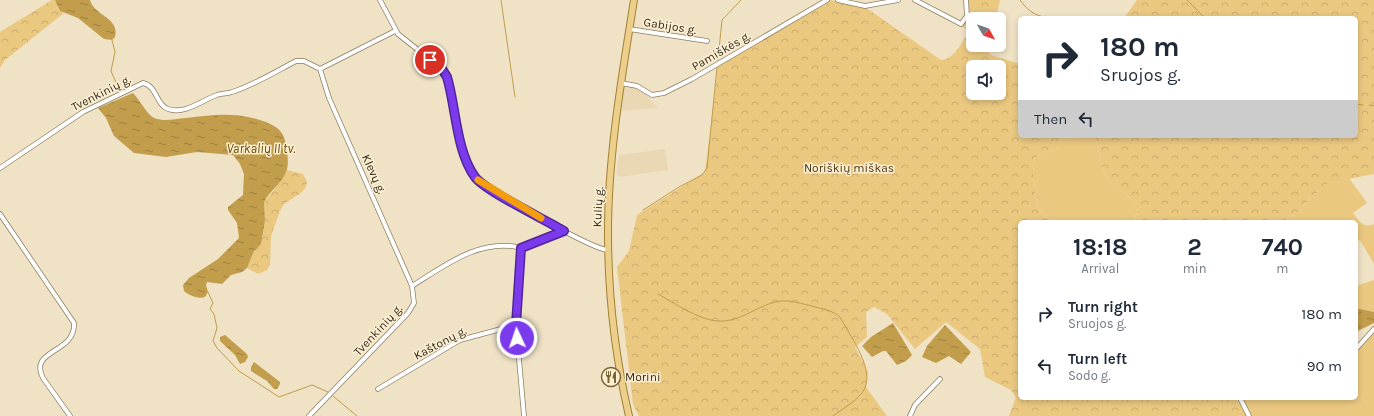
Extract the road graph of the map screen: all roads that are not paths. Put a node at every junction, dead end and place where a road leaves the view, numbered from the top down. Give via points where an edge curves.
1 (380, 0) edge
2 (634, 0) edge
3 (826, 0) edge
4 (838, 0) edge
5 (898, 0) edge
6 (915, 0) edge
7 (966, 0) edge
8 (629, 29) junction
9 (395, 31) junction
10 (707, 41) dead end
11 (320, 69) junction
12 (621, 83) junction
13 (0, 168) edge
14 (0, 214) edge
15 (564, 231) junction
16 (521, 248) junction
17 (608, 250) junction
18 (412, 286) junction
19 (516, 325) junction
20 (1374, 329) edge
21 (1358, 347) edge
22 (940, 380) dead end
23 (378, 389) dead end
24 (1241, 400) edge
25 (70, 416) edge
26 (310, 416) edge
27 (524, 416) edge
28 (629, 416) edge
29 (910, 416) edge
30 (1249, 416) edge

1 - 9 street
2 - 8 main road, Kulių g.
3 - 12 street, Pamiškės g. via 664,93 652,95 637,86
4 - 5 street via 865,6
6 - 7 street via 961,24 967,16
8 - 10 street, Gabijos g.
8 - 12 main road, Kulių g.
9 - 11 street
9 - 15 street via 442,69 447,77 461,142 474,177 496,193
11 - 13 street, Tvenkinių g. via 304,61 296,61 234,91 184,109 174,110 165,108 152,88 143,84 82,112
11 - 18 street, Klevų g. via 329,98
12 - 17 main road, Kulių g. via 611,163
14 - 25 street via 74,323 71,338 43,359 40,365 44,378
15 - 16 street
15 - 17 street via 600,249
16 - 18 street via 506,245 471,252
16 - 19 street
17 - 28 main road, Kulių g. via 615,336
18 - 26 street, Tvenkinių g. via 412,308
19 - 23 street, Kaštonų g. via 460,340
19 - 27 street
20 - 21 street
22 - 29 street via 914,405
24 - 30 street

